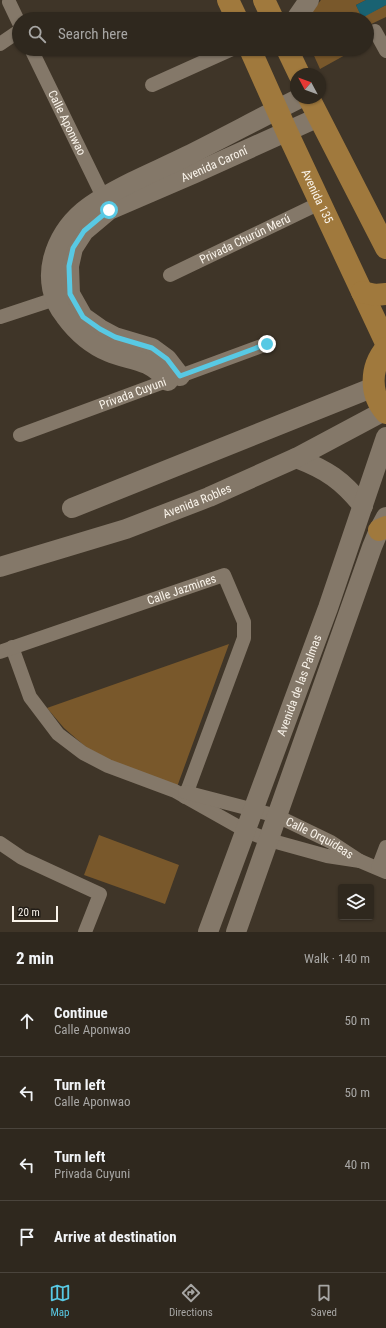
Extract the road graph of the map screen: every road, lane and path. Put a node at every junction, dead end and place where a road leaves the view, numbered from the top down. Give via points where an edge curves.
1 (228, 0) edge
2 (264, 0) edge
3 (308, 0) edge
4 (9, 2) dead end
5 (14, 12) edge
6 (234, 12) edge
7 (270, 12) edge
8 (300, 12) edge
9 (375, 31) dead end
10 (12, 36) edge
11 (0, 44) edge
12 (386, 51) edge
13 (34, 56) edge
14 (216, 56) edge
15 (253, 56) edge
16 (290, 56) edge
17 (295, 68) edge
18 (152, 85) dead end
19 (290, 103) edge
20 (313, 104) edge
21 (277, 110) junction
22 (319, 117) junction
23 (287, 132) junction
24 (106, 203) junction
25 (320, 203) junction
26 (386, 248) edge
27 (170, 275) dead end
28 (362, 292) junction
29 (386, 294) edge
30 (62, 297) junction
31 (0, 317) edge
32 (386, 343) edge
33 (267, 344) dead end
34 (386, 348) edge
35 (174, 378) junction
36 (374, 387) junction
37 (385, 412) edge
38 (20, 435) dead end
39 (386, 437) edge
40 (296, 458) junction
41 (363, 506) junction
42 (72, 508) dead end
43 (381, 530) edge
44 (352, 540) junction
45 (0, 567) edge
46 (339, 575) junction
47 (360, 581) junction
48 (6, 650) edge
49 (182, 793) junction
50 (254, 809) junction
51 (277, 816) junction
52 (246, 831) junction
53 (269, 840) junction
54 (0, 843) edge
55 (386, 847) edge
56 (360, 861) junction
57 (382, 870) edge
58 (85, 932) edge
59 (208, 932) edge
60 (236, 932) edge

1 - 6 main road
2 - 7 main road
3 - 8 street
4 - 5 street
9 - 12 street
10 - 11 street
13 - 24 street, Calle Aponwao
14 - 18 street
15 - 21 main road, Avenida 135
16 - 17 main road
19 - 21 street, Avenida Caroní
20 - 22 main road
21 - 23 main road, Avenida 135
21 - 24 street, Avenida Caroní via 187,156
22 - 23 street, Avenida Caroní
22 - 26 main road
23 - 24 street, Avenida Caroní
23 - 25 main road, Avenida 135
24 - 30 street via 83,211 68,227 56,247 50,268 51,283
25 - 27 street, Privada Churún Merú
25 - 28 main road, Avenida 135
28 - 29 main road
28 - 32 main road, Avenida 135
30 - 31 street
30 - 35 street via 64,316 91,342 109,352 147,364
33 - 35 street, Privada Cuyuni
34 - 36 main road via 376,362
35 - 38 street, Privada Cuyuni
36 - 37 main road via 378,402
36 - 42 street
37 - 40 street, Avenida Robles
39 - 41 street, Avenida de las Palmas
40 - 41 street via 316,465 334,476
40 - 45 street, Avenida Robles via 209,497 126,529
41 - 44 street, Avenida de las Palmas
43 - 44 street
43 - 47 street, Avenida de las Palmas
44 - 46 street, Avenida de las Palmas
46 - 47 street
46 - 50 street, Avenida de las Palmas
47 - 51 street, Avenida de las Palmas
48 - 49 street, Calle Jazmines via 30,696 58,734 83,753 108,766
48 - 49 street, Calle Jazmines via 224,575 244,622 244,638
49 - 50 street, Calle Jazmines
49 - 52 street, Calle Jazmines
50 - 51 street, Calle Orquideas
50 - 52 street, Avenida de las Palmas
51 - 53 street, Avenida de las Palmas
51 - 56 street, Calle Orquideas via 331,842
52 - 53 street, Calle Orquideas
52 - 59 street, Avenida de las Palmas
53 - 56 street, Calle Orquideas via 327,856
53 - 60 street, Avenida de las Palmas
54 - 58 street via 22,858 100,894
55 - 57 street
56 - 57 street, Calle Orquideas

